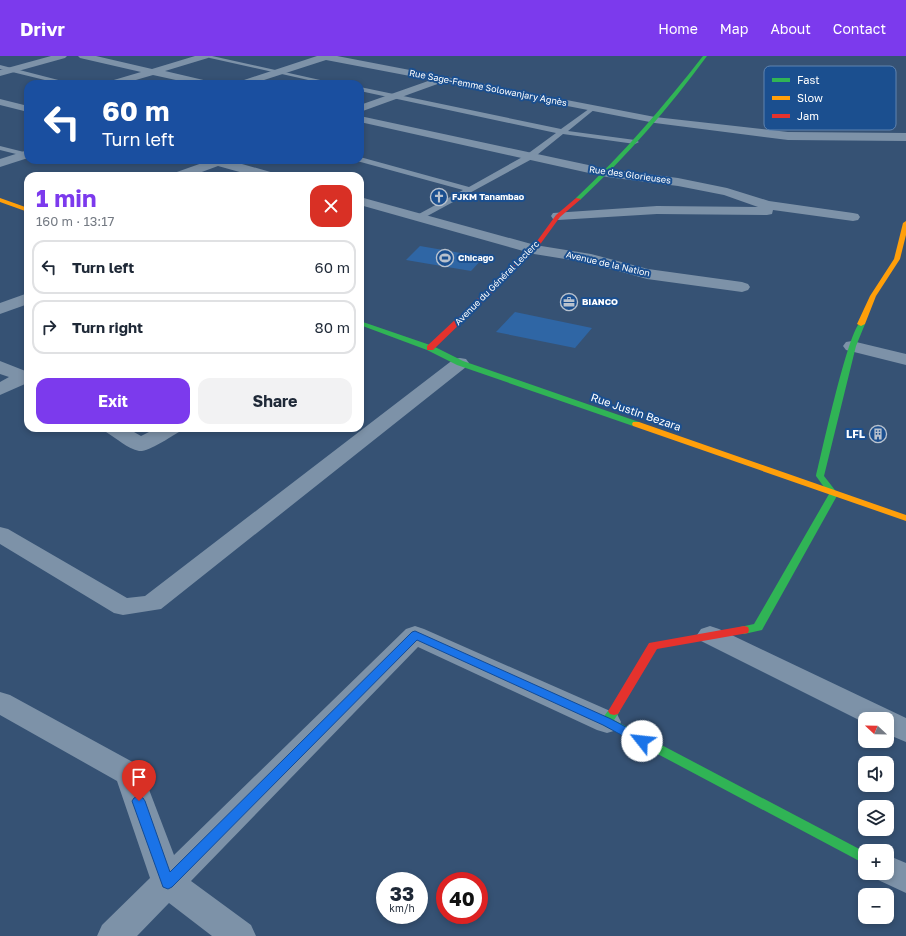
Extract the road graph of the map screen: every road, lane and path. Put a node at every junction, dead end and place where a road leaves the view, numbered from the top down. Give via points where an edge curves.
1 (62, 56) edge
2 (84, 56) edge
3 (204, 56) edge
4 (326, 56) edge
5 (705, 56) edge
6 (0, 67) edge
7 (11, 70) junction
8 (152, 71) junction
9 (279, 72) junction
10 (0, 73) edge
11 (443, 79) junction
12 (52, 80) edge
13 (124, 80) edge
14 (191, 80) edge
15 (254, 80) edge
16 (316, 80) edge
17 (364, 90) edge
18 (395, 97) junction
19 (0, 102) edge
20 (24, 108) edge
21 (364, 108) edge
22 (593, 108) junction
23 (364, 120) edge
24 (655, 120) junction
25 (563, 132) junction
26 (906, 137) edge
27 (635, 142) junction
28 (0, 148) edge
29 (24, 153) edge
30 (24, 155) edge
31 (530, 157) junction
32 (364, 161) edge
33 (0, 163) edge
34 (209, 164) edge
35 (227, 164) edge
36 (189, 172) edge
37 (255, 172) edge
38 (607, 173) junction
39 (468, 189) junction
40 (0, 200) edge
41 (364, 201) edge
42 (24, 209) edge
43 (800, 210) junction
44 (558, 216) junction
45 (420, 217) junction
46 (853, 217) dead end
47 (906, 223) edge
48 (534, 249) junction
49 (902, 260) edge
50 (742, 287) dead end
51 (24, 300) edge
52 (0, 309) edge
53 (364, 325) edge
54 (852, 346) junction
55 (430, 348) junction
56 (906, 360) edge
57 (460, 363) junction
58 (0, 367) edge
59 (24, 377) edge
60 (24, 379) edge
61 (0, 389) edge
62 (119, 432) edge
63 (164, 432) edge
64 (834, 494) junction
65 (906, 518) edge
66 (0, 534) edge
67 (710, 635) junction
68 (0, 702) edge
69 (868, 712) edge
70 (607, 722) junction
71 (894, 725) edge
72 (906, 731) edge
73 (858, 854) edge
74 (894, 873) edge
75 (906, 879) edge
76 (168, 883) junction
77 (114, 936) edge
78 (239, 936) edge

1 - 7 street
2 - 8 street
3 - 8 street
3 - 9 lane
4 - 9 street
4 - 11 street, Rue Sage-Femme Solowanjary Agnès
5 - 24 street, Avenue du Général Leclerc
6 - 7 lane
7 - 10 street
7 - 12 lane
8 - 13 street
8 - 14 street
9 - 15 street
9 - 16 lane
11 - 18 street
11 - 22 street, Rue Sage-Femme Solowanjary Agnès
17 - 18 lane
18 - 21 street
18 - 25 lane
19 - 20 street
22 - 24 street, Rue Sage-Femme Solowanjary Agnès
22 - 25 lane
23 - 31 street, Rue des Glorieuses
24 - 26 street, Rue Sage-Femme Solowanjary Agnès via 788,136
24 - 27 street, Avenue du Général Leclerc
25 - 27 lane
25 - 31 lane
27 - 38 street, Avenue du Général Leclerc
28 - 29 lane
30 - 33 street
31 - 38 street, Rue des Glorieuses
31 - 39 lane
32 - 39 lane
34 - 36 street
35 - 37 street
38 - 43 street, Rue des Glorieuses via 678,182
38 - 44 street, Avenue du Général Leclerc
39 - 45 lane
40 - 42 street
41 - 45 street, Avenue de la Nation
43 - 44 street via 658,210
43 - 46 street, Rue des Glorieuses
44 - 48 street, Avenue du Général Leclerc
45 - 48 street, Avenue de la Nation
47 - 49 street
48 - 50 street, Avenue de la Nation via 592,258 647,274
48 - 55 street, Avenue du Général Leclerc
49 - 54 street via 873,296
51 - 52 street
53 - 55 street, Rue Justin Bezara
54 - 56 street
54 - 64 street via 820,476
55 - 57 street, Rue Justin Bezara
57 - 64 street, Rue Justin Bezara
57 - 66 street via 152,603 123,607
58 - 59 street
60 - 61 street
62 - 63 street via 140,445
64 - 65 street, Rue Justin Bezara
64 - 67 street via 758,627
67 - 69 street
67 - 70 street via 654,646
68 - 76 street via 129,774
70 - 73 street
70 - 76 street via 415,635
71 - 72 street
74 - 75 street
76 - 77 street
76 - 78 street

